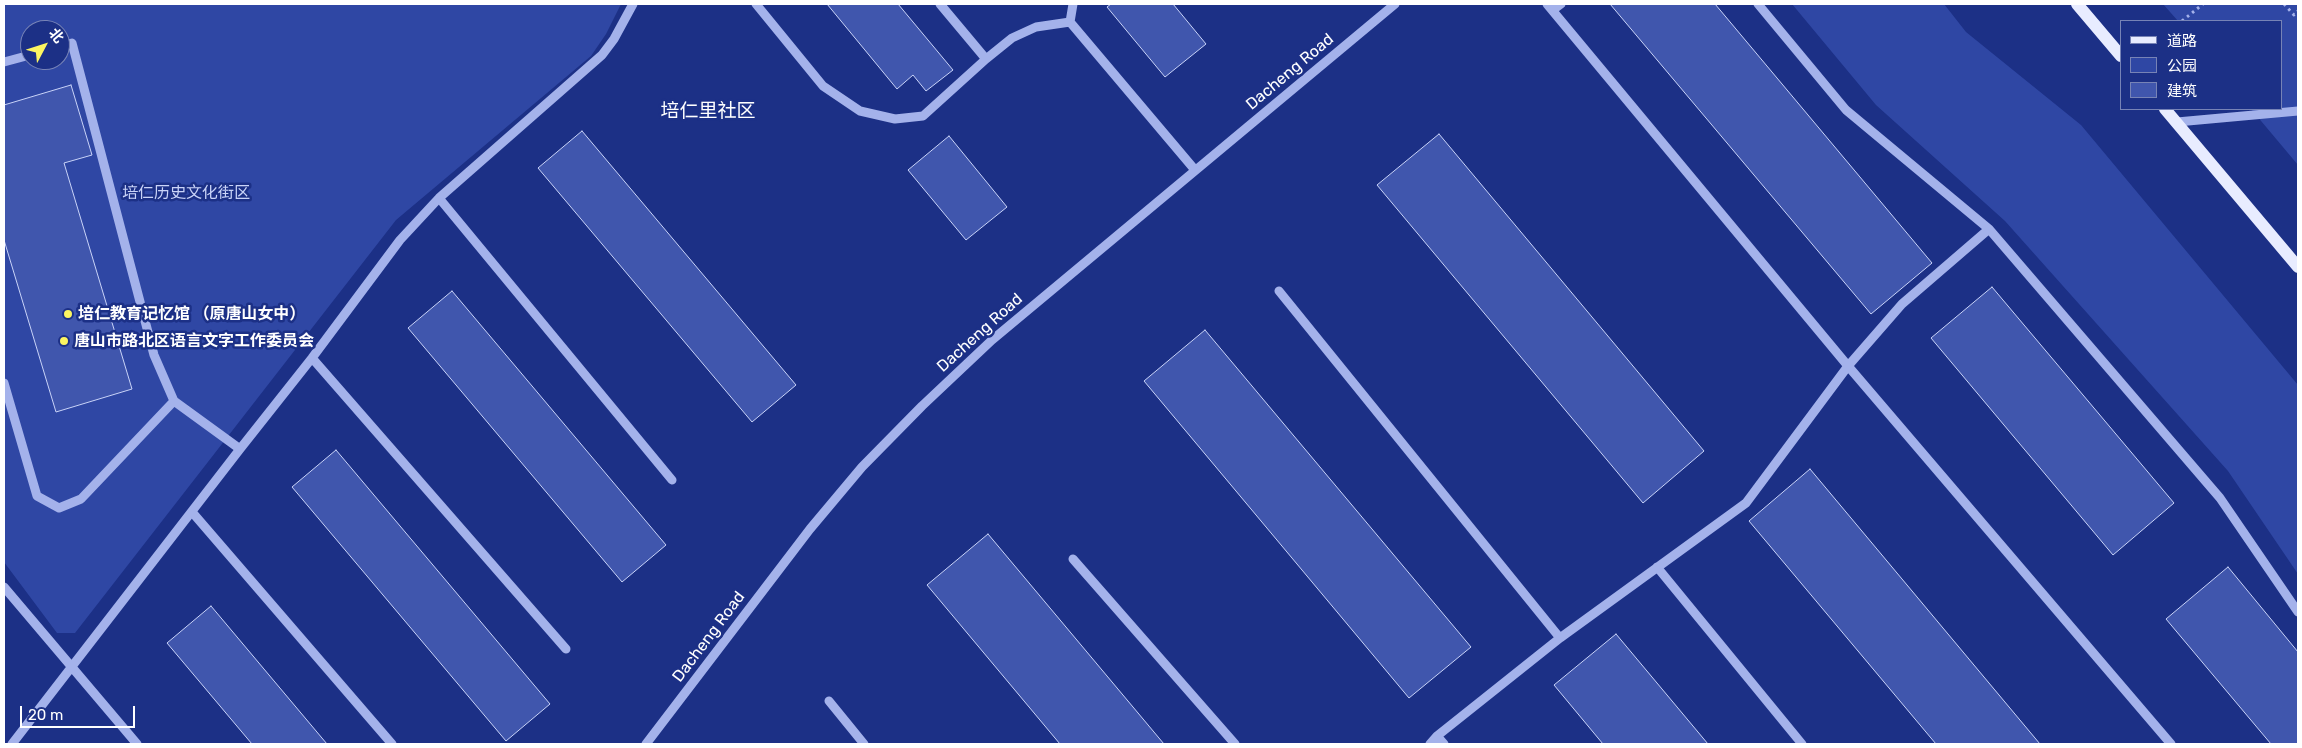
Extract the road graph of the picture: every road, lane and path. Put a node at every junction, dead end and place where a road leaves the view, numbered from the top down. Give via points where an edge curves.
1 (633, 4) edge
2 (756, 4) edge
3 (940, 4) edge
4 (1073, 4) edge
5 (1395, 4) edge
6 (1561, 4) edge
7 (1758, 4) edge
8 (2077, 4) edge
9 (2203, 4) edge
10 (2284, 4) edge
11 (1550, 7) edge
12 (2298, 11) edge
13 (2183, 20) edge
14 (1070, 22) junction
15 (70, 44) edge
16 (2120, 55) edge
17 (20, 57) edge
18 (986, 58) junction
19 (4, 62) edge
20 (2166, 110) edge
21 (2298, 111) edge
22 (2177, 122) junction
23 (1196, 170) junction
24 (439, 198) junction
25 (1989, 229) junction
26 (2298, 268) edge
27 (1279, 291) dead end
28 (312, 358) junction
29 (1848, 366) junction
30 (4, 383) edge
31 (174, 401) junction
32 (240, 449) junction
33 (672, 480) dead end
34 (192, 512) junction
35 (1073, 559) dead end
36 (1657, 567) junction
37 (4, 587) edge
38 (2298, 612) edge
39 (1560, 638) junction
40 (566, 649) dead end
41 (71, 668) junction
42 (829, 701) dead end
43 (1437, 736) junction
44 (12, 744) edge
45 (137, 744) edge
46 (392, 744) edge
47 (646, 744) edge
48 (864, 744) edge
49 (1235, 744) edge
50 (1430, 744) edge
51 (1444, 744) edge
52 (1802, 744) edge
53 (2172, 744) edge

1 - 24 street via 602,55
2 - 18 street via 823,86 860,112 895,119 923,116
3 - 18 street
4 - 14 street
5 - 23 street, Dacheng Road
6 - 11 street
7 - 25 street via 1846,110
8 - 16 main road
9 - 13 path
10 - 12 path via 2294,15
11 - 29 street
14 - 18 street via 1036,27 1012,38
14 - 23 street
15 - 31 street via 154,355
17 - 19 street
20 - 22 main road
21 - 22 street
22 - 26 main road
23 - 47 street, Dacheng Road via 992,340 862,467 810,528
24 - 28 street via 400,240
24 - 33 street
25 - 29 street via 1902,304
25 - 38 street via 2220,498
27 - 39 street
28 - 32 street
28 - 40 street
29 - 36 street via 1746,503
29 - 53 street
30 - 31 street via 37,496 59,508 82,499
31 - 32 street
32 - 34 street
34 - 41 street
34 - 46 street
35 - 49 street
36 - 39 street
36 - 52 street
37 - 41 street
39 - 43 street
41 - 44 street
41 - 45 street
42 - 48 street
43 - 50 street
43 - 51 street

